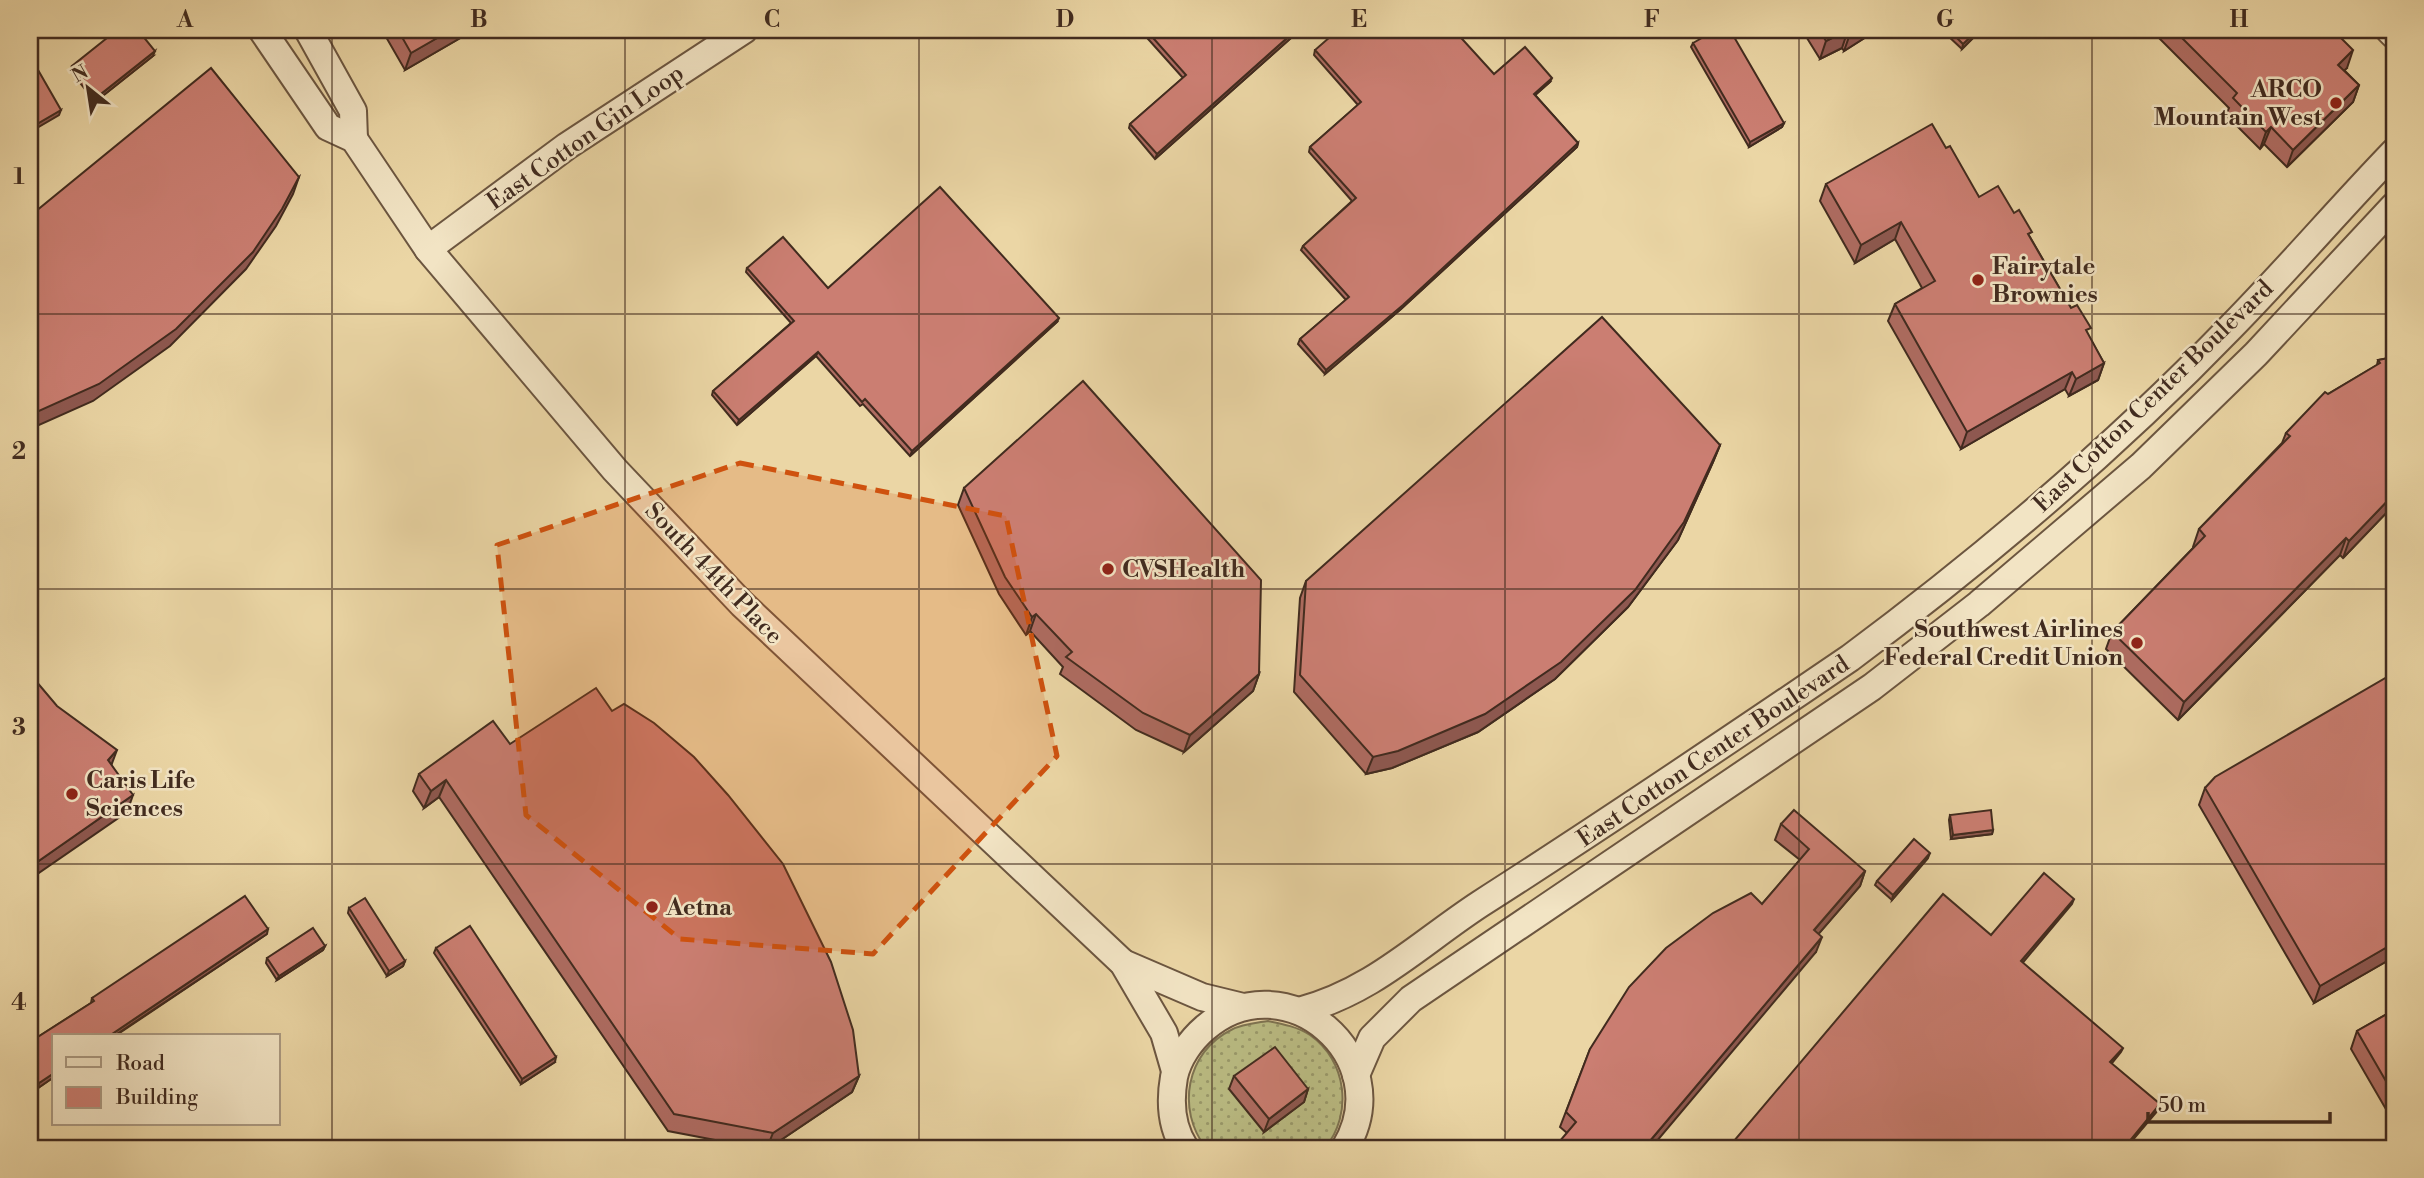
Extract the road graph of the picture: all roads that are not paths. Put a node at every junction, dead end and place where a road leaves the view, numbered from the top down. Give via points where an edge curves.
1 (262, 30) edge
2 (308, 30) edge
3 (744, 30) edge
4 (2389, 30) edge
5 (2394, 35) edge
6 (354, 139) junction
7 (2394, 152) edge
8 (2394, 206) edge
9 (428, 249) junction
10 (1667, 782) junction
11 (1510, 931) junction
12 (1123, 963) junction
13 (1243, 1007) junction
14 (1299, 1011) junction
15 (1175, 1071) junction
16 (1356, 1075) junction
17 (1172, 1112) junction
18 (1163, 1148) edge
19 (1185, 1148) edge
20 (1345, 1148) edge

1 - 6 street, South 44th Place via 328,127
2 - 6 street, South 44th Place via 353,111
3 - 9 street, East Cotton Gin Loop via 567,146
4 - 5 street
6 - 9 street, South 44th Place
7 - 10 street, East Cotton Center Boulevard via 2230,328 2114,439 1978,558 1850,658
8 - 11 street, East Cotton Center Boulevard via 2256,354 2141,466 1979,604 1872,687
9 - 12 street, South 44th Place via 615,470 742,604
10 - 11 street via 1661,805 1647,820 1547,886
10 - 14 street, East Cotton Center Boulevard via 1365,986 1331,1003
11 - 16 street, East Cotton Center Boulevard via 1393,1014 1364,1052
12 - 13 street, South 44th Place via 1202,997
12 - 15 street, South 44th Place via 1161,1028
13 - 14 street, East Cotton Center Boulevard via 1269,1005
13 - 15 street, East Cotton Center Boulevard via 1198,1034
14 - 16 street, East Cotton Center Boulevard via 1320,1021 1337,1037
15 - 17 street, East Cotton Center Boulevard
16 - 20 street, East Cotton Center Boulevard via 1357,1122
17 - 18 street, East Cotton Center Boulevard
17 - 19 street, East Cotton Center Boulevard

